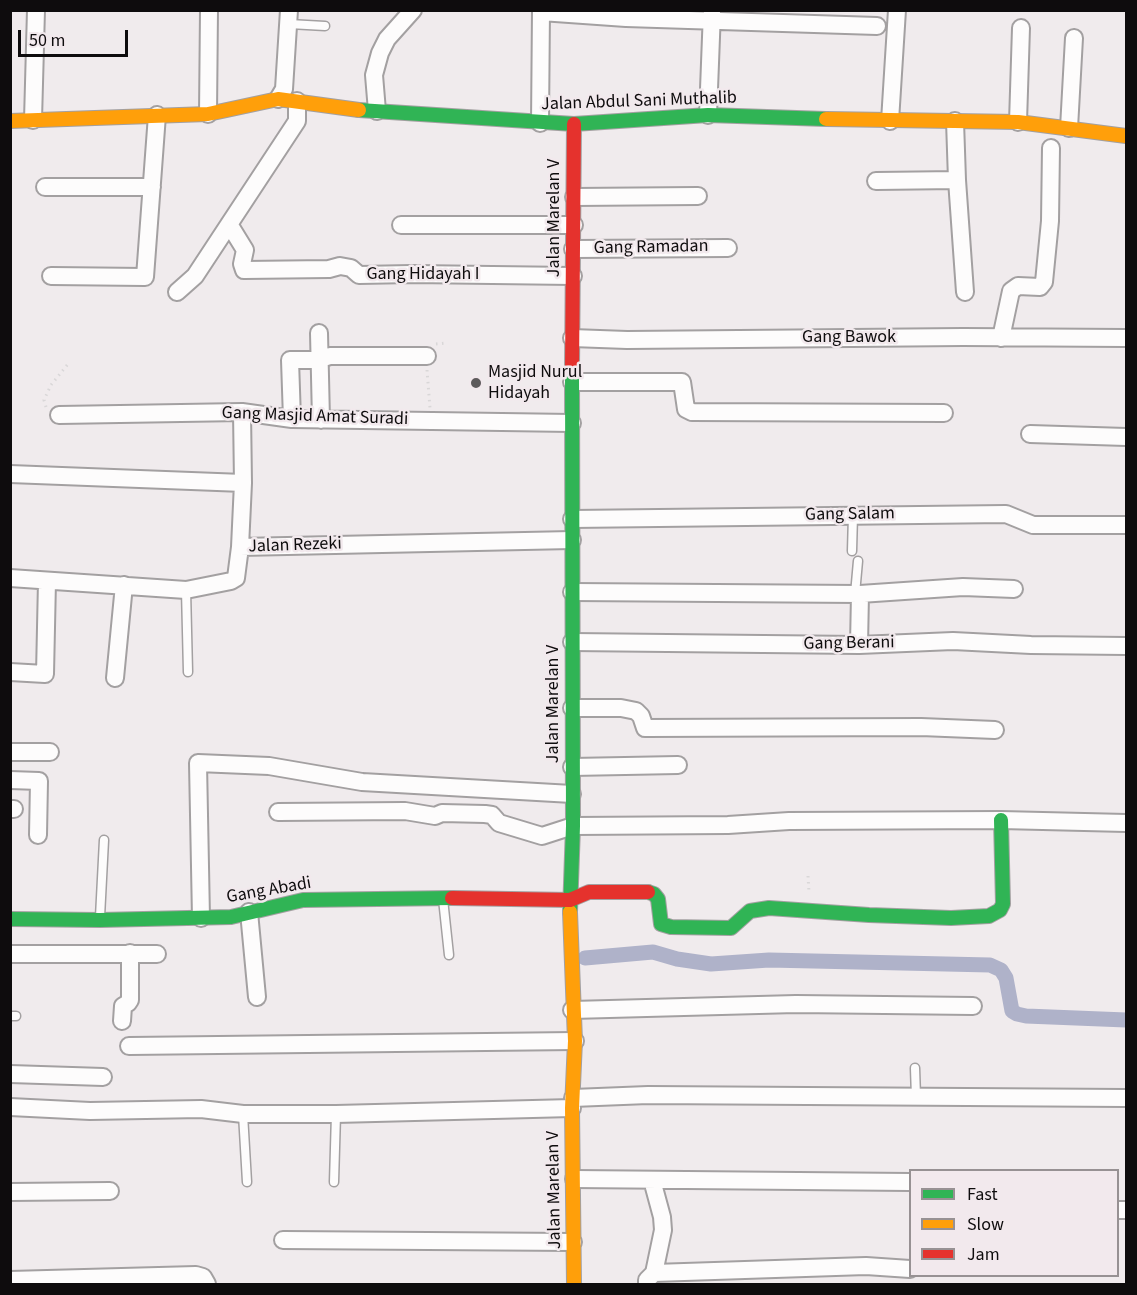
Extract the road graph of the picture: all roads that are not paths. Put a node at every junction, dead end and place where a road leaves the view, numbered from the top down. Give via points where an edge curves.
1 (36, 10) edge
2 (209, 10) edge
3 (413, 10) edge
4 (897, 10) edge
5 (541, 11) edge
6 (626, 14) edge
7 (712, 16) edge
8 (289, 17) edge
9 (797, 17) edge
10 (325, 26) dead end
11 (877, 26) dead end
12 (1021, 28) dead end
13 (1074, 38) dead end
14 (278, 99) junction
15 (302, 101) junction
16 (377, 111) junction
17 (208, 114) junction
18 (157, 115) junction
19 (708, 116) junction
20 (33, 120) junction
21 (10, 121) edge
22 (890, 121) junction
23 (955, 121) junction
24 (1018, 122) junction
25 (540, 123) junction
26 (574, 124) junction
27 (1069, 128) junction
28 (1126, 136) edge
29 (1051, 148) dead end
30 (957, 180) junction
31 (876, 181) dead end
32 (45, 187) dead end
33 (152, 187) junction
34 (698, 196) dead end
35 (574, 197) junction
36 (401, 225) dead end
37 (574, 225) junction
38 (232, 228) junction
39 (728, 248) dead end
40 (573, 249) junction
41 (51, 276) dead end
42 (573, 276) junction
43 (177, 292) dead end
44 (965, 292) dead end
45 (319, 333) dead end
46 (572, 338) junction
47 (1001, 338) junction
48 (1126, 338) edge
49 (427, 356) road end
50 (318, 360) junction
51 (572, 382) junction
52 (242, 412) junction
53 (944, 413) dead end
54 (59, 415) dead end
55 (292, 419) junction
56 (321, 420) junction
57 (572, 423) junction
58 (1030, 434) dead end
59 (1126, 437) edge
60 (10, 474) edge
61 (243, 483) junction
62 (853, 515) junction
63 (572, 519) junction
64 (1126, 525) edge
65 (572, 540) junction
66 (240, 547) junction
67 (852, 551) dead end
68 (858, 561) dead end
69 (10, 578) edge
70 (47, 581) junction
71 (124, 585) junction
72 (1014, 589) dead end
73 (186, 590) junction
74 (573, 596) junction
75 (856, 596) junction
76 (572, 642) junction
77 (859, 645) junction
78 (1126, 646) edge
79 (10, 672) edge
80 (188, 672) dead end
81 (115, 678) dead end
82 (572, 708) junction
83 (995, 730) dead end
84 (10, 752) edge
85 (50, 752) dead end
86 (678, 765) dead end
87 (572, 767) junction
88 (10, 780) edge
89 (572, 794) junction
90 (278, 812) dead end
91 (1001, 820) junction
92 (1126, 823) edge
93 (573, 826) junction
94 (38, 835) dead end
95 (104, 840) dead end
96 (442, 898) junction
97 (570, 900) junction
98 (249, 912) junction
99 (201, 918) junction
100 (10, 919) edge
101 (100, 920) junction
102 (130, 953) junction
103 (10, 954) edge
104 (158, 954) dead end
105 (449, 955) dead end
106 (257, 997) dead end
107 (973, 1006) dead end
108 (572, 1010) junction
109 (122, 1021) dead end
110 (575, 1041) junction
111 (129, 1046) dead end
112 (915, 1068) dead end
113 (10, 1074) edge
114 (104, 1077) dead end
115 (916, 1097) junction
116 (1126, 1098) edge
117 (572, 1103) junction
118 (10, 1107) edge
119 (243, 1113) junction
120 (336, 1114) junction
121 (574, 1179) junction
122 (652, 1180) junction
123 (247, 1182) dead end
124 (334, 1182) dead end
125 (909, 1182) edge
126 (110, 1191) dead end
127 (10, 1192) edge
128 (284, 1240) dead end
129 (573, 1242) junction
130 (909, 1269) edge
131 (651, 1279) edge
132 (10, 1280) edge
133 (207, 1284) edge
134 (574, 1284) edge

1 - 20 street
2 - 17 street
3 - 16 street via 380,53 374,75
4 - 22 street
5 - 6 street
5 - 25 street
6 - 7 street
7 - 9 street
7 - 19 street
8 - 10 lane
8 - 14 street via 284,89
9 - 11 street
12 - 24 street
13 - 27 street
14 - 15 street, Jalan Abdul Sani Muthalib
14 - 17 street, Jalan Abdul Sani Muthalib
15 - 16 street, Jalan Abdul Sani Muthalib
15 - 38 street via 297,121
16 - 25 street, Jalan Abdul Sani Muthalib
17 - 18 street, Jalan Abdul Sani Muthalib
18 - 20 street, Jalan Abdul Sani Muthalib
18 - 33 street
19 - 22 street, Jalan Abdul Sani Muthalib
19 - 26 street, Jalan Abdul Sani Muthalib
20 - 21 street, Jalan Abdul Sani Muthalib
22 - 23 street, Jalan Abdul Sani Muthalib
23 - 24 street, Jalan Abdul Sani Muthalib
23 - 30 street
24 - 27 street, Jalan Abdul Sani Muthalib
25 - 26 street, Jalan Abdul Sani Muthalib
26 - 35 street, Jalan Marelan V
27 - 28 street, Jalan Abdul Sani Muthalib
29 - 47 street via 1044,282 1040,287 1018,286 1011,291
30 - 31 street
30 - 44 street
32 - 33 street
33 - 41 street via 146,277
34 - 35 street
35 - 37 street, Jalan Marelan V
36 - 37 street
37 - 40 street, Jalan Marelan V
38 - 42 street, Gang Hidayah I via 245,250 244,270 340,266 359,275
38 - 43 street via 195,276
39 - 40 street, Gang Ramadan
40 - 42 street, Jalan Marelan V
42 - 46 street, Jalan Marelan V
45 - 50 street
46 - 47 street, Gang Bawok
46 - 51 street, Jalan Marelan V
47 - 48 street, Gang Bawok
49 - 50 street via 330,356
50 - 55 street via 290,360
50 - 56 street
51 - 53 street via 682,382 686,409 692,412
51 - 57 street, Jalan Marelan V
52 - 54 street, Gang Masjid Amat Suradi
52 - 55 street, Gang Masjid Amat Suradi
52 - 61 street
55 - 56 street, Gang Masjid Amat Suradi
56 - 57 street, Gang Masjid Amat Suradi
57 - 63 street, Jalan Marelan V
58 - 59 street
60 - 61 street
61 - 66 street
62 - 63 street, Gang Salam
62 - 64 street, Gang Salam via 1005,514 1033,525
62 - 67 lane
63 - 65 street, Jalan Marelan V
65 - 66 street, Jalan Rezeki
65 - 74 street, Jalan Marelan V
66 - 73 street, Jalan Rezeki via 236,578
68 - 75 lane
69 - 70 street, Jalan Rezeki
70 - 71 street, Jalan Rezeki
70 - 79 street via 45,674
71 - 73 street, Jalan Rezeki
71 - 81 street
72 - 75 street via 963,587
73 - 80 lane
74 - 75 street
74 - 76 street, Jalan Marelan V
75 - 77 street
76 - 77 street, Gang Berani
76 - 82 street, Jalan Marelan V
77 - 78 street, Gang Berani via 953,641
82 - 83 street via 636,711 645,728
82 - 87 street, Jalan Marelan V
84 - 85 street
86 - 87 street
87 - 89 street, Jalan Marelan V
88 - 94 street via 39,781
89 - 93 street, Jalan Marelan V
89 - 99 street via 362,782 269,766 198,763
90 - 93 street via 485,814 499,823 542,836
91 - 92 street
91 - 93 street
91 - 97 street, Gang Abadi via 1003,904 989,916 951,918 769,908 750,911 731,928 694,928 661,924 658,899 647,891 589,892
93 - 97 street, Jalan Marelan V
95 - 101 lane
96 - 97 street, Gang Abadi
96 - 98 street, Gang Abadi via 303,900
96 - 105 lane
97 - 108 street, Jalan Marelan V
98 - 99 street, Gang Abadi
98 - 106 street
99 - 101 street, Gang Abadi
100 - 101 street, Gang Abadi
102 - 103 street
102 - 104 street
102 - 109 street via 130,1000 123,1006
107 - 108 street via 796,1004
108 - 110 street, Jalan Marelan V
110 - 111 street
110 - 117 street, Jalan Marelan V
112 - 115 lane
113 - 114 street
115 - 116 street
115 - 117 street via 648,1095
117 - 120 street
117 - 121 street, Jalan Marelan V
118 - 119 street
119 - 120 street
119 - 123 lane
120 - 124 lane
121 - 122 street
121 - 129 street, Jalan Marelan V
122 - 125 street
122 - 131 street via 663,1230
126 - 127 street
128 - 129 street
129 - 134 street, Jalan Marelan V
130 - 131 street via 866,1266
132 - 133 street via 196,1275

